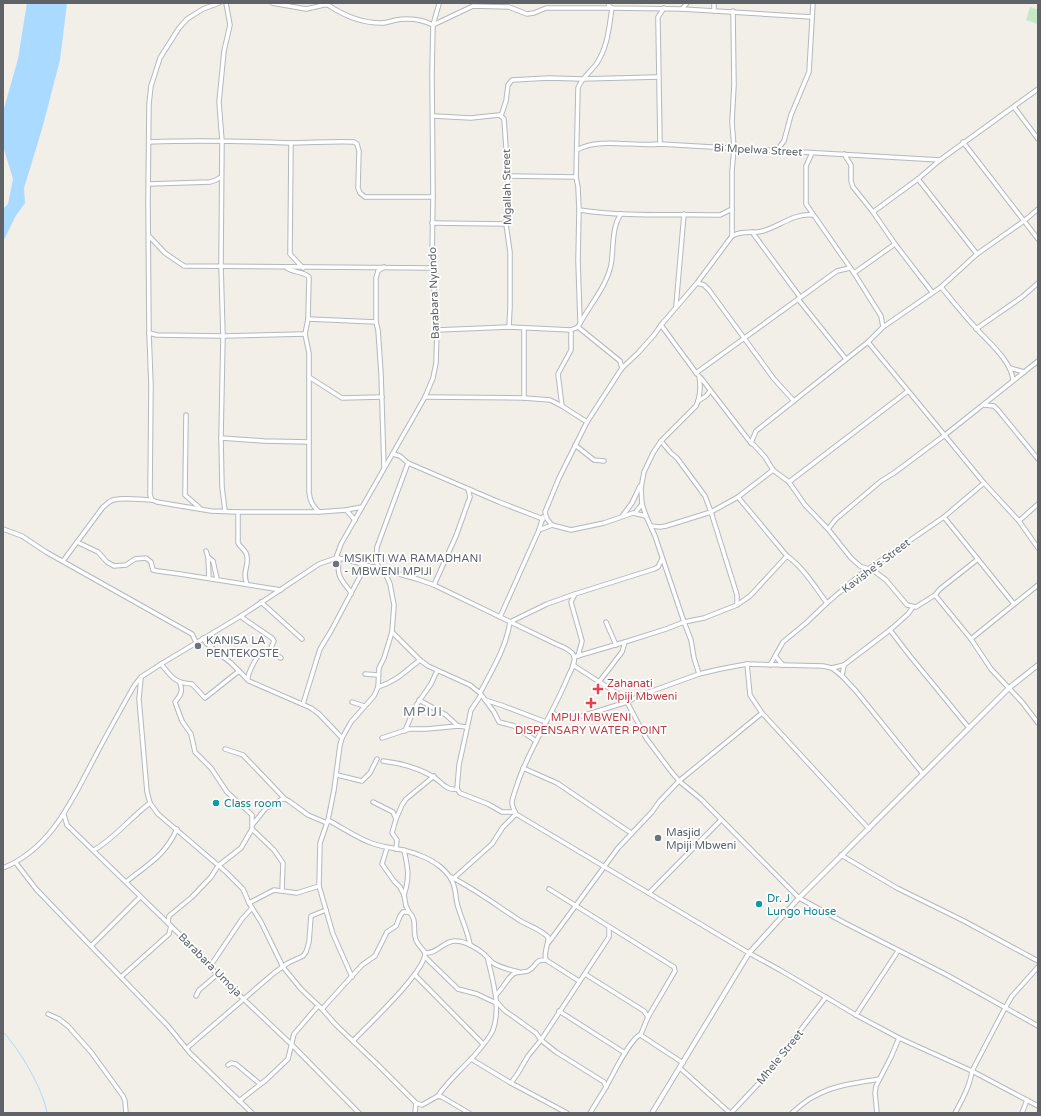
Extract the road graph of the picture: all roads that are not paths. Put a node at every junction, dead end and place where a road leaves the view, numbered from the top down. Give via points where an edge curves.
1 (219, 3) edge
2 (226, 3) edge
3 (272, 3) edge
4 (608, 3) edge
5 (687, 3) edge
6 (714, 3) edge
7 (813, 3) edge
8 (439, 4) edge
9 (612, 8) junction
10 (664, 8) junction
11 (682, 9) junction
12 (714, 11) junction
13 (733, 11) junction
14 (812, 17) junction
15 (433, 25) junction
16 (658, 77) junction
17 (582, 79) junction
18 (1038, 89) edge
19 (1014, 107) junction
20 (433, 116) junction
21 (501, 116) junction
22 (1038, 139) edge
23 (222, 141) junction
24 (150, 142) junction
25 (963, 142) junction
26 (291, 143) junction
27 (660, 144) junction
28 (734, 148) junction
29 (577, 150) junction
30 (777, 150) junction
31 (812, 153) junction
32 (844, 154) junction
33 (940, 160) junction
34 (508, 176) junction
35 (221, 177) junction
36 (576, 177) junction
37 (918, 179) junction
38 (149, 184) junction
39 (433, 197) junction
40 (732, 209) junction
41 (1038, 209) edge
42 (579, 210) junction
43 (873, 212) junction
44 (621, 214) junction
45 (684, 214) junction
46 (813, 215) junction
47 (1024, 220) junction
48 (432, 223) junction
49 (506, 224) junction
50 (752, 232) junction
51 (148, 236) junction
52 (732, 236) junction
53 (1038, 239) edge
54 (895, 244) junction
55 (977, 254) junction
56 (221, 265) junction
57 (384, 267) junction
58 (286, 268) junction
59 (303, 268) junction
60 (432, 268) junction
61 (850, 268) junction
62 (854, 273) junction
63 (696, 283) junction
64 (1038, 283) edge
65 (941, 287) junction
66 (932, 292) junction
67 (799, 298) junction
68 (676, 306) junction
69 (308, 319) junction
70 (376, 322) junction
71 (580, 322) junction
72 (661, 325) junction
73 (578, 327) junction
74 (509, 328) junction
75 (883, 328) junction
76 (524, 329) junction
77 (976, 329) junction
78 (437, 330) junction
79 (571, 330) junction
80 (149, 333) junction
81 (305, 334) junction
82 (223, 336) junction
83 (744, 337) junction
84 (868, 342) junction
85 (846, 359) junction
86 (620, 361) junction
87 (628, 362) junction
88 (1036, 363) edge
89 (622, 368) junction
90 (1010, 368) junction
91 (1038, 368) edge
92 (1024, 372) junction
93 (696, 373) junction
94 (699, 376) junction
95 (309, 377) junction
96 (1013, 380) junction
97 (709, 389) junction
98 (908, 391) junction
99 (994, 396) junction
100 (382, 397) junction
101 (425, 397) junction
102 (524, 398) junction
103 (794, 401) junction
104 (698, 402) junction
105 (983, 405) junction
106 (562, 406) junction
107 (994, 406) junction
108 (186, 415) dead end
109 (588, 422) junction
110 (945, 435) junction
111 (221, 438) junction
112 (661, 441) junction
113 (309, 442) junction
114 (751, 442) junction
115 (575, 445) junction
116 (393, 454) junction
117 (1038, 459) edge
118 (604, 461) dead end
119 (408, 463) junction
120 (384, 468) junction
121 (773, 470) junction
122 (789, 482) junction
123 (641, 483) junction
124 (984, 483) junction
125 (468, 489) junction
126 (476, 492) junction
127 (738, 496) junction
128 (470, 497) junction
129 (152, 500) junction
130 (642, 504) junction
131 (1038, 504) edge
132 (362, 507) junction
133 (202, 509) junction
134 (346, 510) junction
135 (225, 511) junction
136 (238, 512) junction
137 (319, 512) junction
138 (545, 512) junction
139 (711, 512) junction
140 (635, 513) junction
141 (622, 516) junction
142 (646, 516) junction
143 (944, 516) junction
144 (543, 519) junction
145 (355, 520) junction
146 (1019, 521) junction
147 (552, 525) junction
148 (651, 526) junction
149 (660, 527) junction
150 (3, 528) edge
151 (828, 529) junction
152 (539, 530) junction
153 (655, 536) junction
154 (77, 542) junction
155 (1038, 548) edge
156 (206, 551) dead end
157 (787, 556) junction
158 (208, 557) junction
159 (337, 558) junction
160 (662, 559) junction
161 (978, 559) junction
162 (63, 561) junction
163 (366, 565) junction
164 (860, 566) junction
165 (658, 568) junction
166 (380, 569) junction
167 (384, 570) junction
168 (666, 570) junction
169 (868, 570) junction
170 (861, 574) junction
171 (208, 578) junction
172 (217, 579) junction
173 (247, 584) junction
174 (1038, 585) edge
175 (434, 586) junction
176 (280, 590) junction
177 (575, 594) junction
178 (351, 595) junction
179 (935, 595) junction
180 (567, 597) junction
181 (261, 602) junction
182 (571, 602) junction
183 (827, 603) junction
184 (1014, 604) junction
185 (737, 605) junction
186 (912, 607) junction
187 (241, 616) junction
188 (500, 617) junction
189 (510, 622) junction
190 (606, 622) dead end
191 (684, 622) junction
192 (890, 630) junction
193 (392, 632) junction
194 (203, 638) junction
195 (302, 639) dead end
196 (971, 639) junction
197 (196, 642) junction
198 (626, 642) junction
199 (616, 645) junction
200 (270, 650) junction
201 (579, 655) junction
202 (775, 656) junction
203 (281, 658) dead end
204 (574, 658) junction
205 (420, 660) junction
206 (161, 664) junction
207 (747, 664) junction
208 (573, 665) junction
209 (770, 665) junction
210 (783, 665) junction
211 (844, 665) junction
212 (1038, 665) edge
213 (832, 668) junction
214 (239, 671) junction
215 (437, 671) junction
216 (365, 674) dead end
217 (699, 674) junction
218 (378, 675) junction
219 (842, 676) junction
220 (141, 677) junction
221 (249, 681) junction
222 (599, 682) junction
223 (180, 683) junction
224 (378, 687) junction
225 (1008, 688) junction
226 (481, 694) junction
227 (484, 699) junction
228 (419, 700) junction
229 (352, 702) dead end
230 (626, 702) junction
231 (303, 704) junction
232 (364, 706) junction
233 (762, 713) junction
234 (551, 714) junction
235 (546, 722) junction
236 (1038, 723) edge
237 (458, 726) junction
238 (467, 727) junction
239 (969, 728) junction
240 (405, 731) junction
241 (342, 738) junction
242 (382, 738) dead end
243 (536, 741) junction
244 (225, 749) dead end
245 (377, 759) dead end
246 (383, 761) dead end
247 (523, 768) junction
248 (923, 774) junction
249 (337, 775) junction
250 (434, 776) junction
251 (679, 781) junction
252 (457, 789) junction
253 (284, 799) junction
254 (373, 802) dead end
255 (150, 803) junction
256 (516, 813) junction
257 (64, 815) junction
258 (396, 819) junction
259 (721, 820) junction
260 (328, 821) junction
261 (58, 822) junction
262 (252, 824) junction
263 (68, 825) junction
264 (177, 829) junction
265 (252, 829) junction
266 (869, 829) junction
267 (631, 833) junction
268 (387, 848) junction
269 (396, 849) junction
270 (94, 850) junction
271 (404, 850) junction
272 (842, 856) junction
273 (16, 863) junction
274 (604, 865) junction
275 (218, 866) junction
276 (3, 868) edge
277 (452, 877) junction
278 (126, 882) junction
279 (319, 886) junction
280 (282, 890) junction
281 (549, 890) dead end
282 (650, 893) junction
283 (404, 895) junction
284 (140, 897) junction
285 (799, 898) junction
286 (249, 903) junction
287 (406, 906) junction
288 (574, 906) junction
289 (252, 908) junction
290 (326, 910) junction
291 (403, 912) junction
292 (409, 912) junction
293 (161, 916) junction
294 (168, 916) junction
295 (170, 924) junction
296 (609, 928) junction
297 (617, 933) junction
298 (609, 937) junction
299 (549, 942) junction
300 (470, 945) junction
301 (91, 946) junction
302 (898, 950) junction
303 (749, 953) junction
304 (425, 955) junction
305 (488, 960) junction
306 (546, 960) junction
307 (1038, 961) edge
308 (211, 965) junction
309 (283, 967) junction
310 (1038, 967) edge
311 (519, 972) junction
312 (218, 974) junction
313 (585, 974) junction
314 (414, 975) junction
315 (120, 977) junction
316 (352, 977) junction
317 (579, 981) junction
318 (496, 995) junction
319 (196, 996) dead end
320 (826, 997) junction
321 (244, 999) junction
322 (496, 1002) junction
323 (318, 1006) junction
324 (1005, 1008) junction
325 (322, 1009) junction
326 (559, 1011) junction
327 (48, 1014) dead end
328 (856, 1015) junction
329 (648, 1017) junction
330 (1038, 1026) edge
331 (641, 1034) junction
332 (900, 1038) junction
333 (541, 1040) junction
334 (353, 1041) junction
335 (483, 1044) junction
336 (292, 1045) junction
337 (187, 1048) junction
338 (625, 1053) junction
339 (471, 1059) junction
340 (683, 1063) junction
341 (228, 1065) dead end
342 (680, 1068) junction
343 (972, 1071) junction
344 (879, 1079) junction
345 (511, 1083) junction
346 (260, 1084) junction
347 (606, 1087) junction
348 (438, 1096) junction
349 (1027, 1100) junction
350 (239, 1101) junction
351 (417, 1106) junction
352 (1038, 1106) edge
353 (126, 1113) edge
354 (252, 1113) edge
355 (359, 1113) edge
356 (414, 1113) edge
357 (469, 1113) edge
358 (567, 1113) edge
359 (590, 1113) edge
360 (652, 1113) edge
361 (731, 1113) edge
362 (792, 1113) edge
363 (876, 1113) edge
364 (955, 1113) edge
365 (1022, 1113) edge

1 - 24 street via 203,9 187,20 160,58 150,86
2 - 23 street via 230,25 224,51 219,102
3 - 15 street via 306,9 328,5 356,19 379,23 423,20
4 - 9 street
5 - 11 street
6 - 12 street
7 - 14 street
8 - 15 street, Barabara Nyundo
9 - 10 street
9 - 15 street via 546,8 527,14 509,7 473,6
9 - 17 street via 609,34 599,60
10 - 11 street
10 - 16 street via 658,18
11 - 12 street
12 - 13 street
13 - 14 street
13 - 28 street
14 - 30 street via 809,72 791,115 784,141
15 - 20 street, Barabara Nyundo
16 - 17 street
16 - 27 street
17 - 21 street via 512,80 508,85
17 - 29 street via 578,88
18 - 19 street
19 - 22 street
19 - 25 street
20 - 21 street
20 - 39 street, Barabara Nyundo
21 - 34 street, Mgallah Street via 505,122
23 - 24 street
23 - 26 street
23 - 35 street
24 - 38 street
25 - 33 street
25 - 47 street
26 - 39 street via 356,143 359,151 358,188 365,197
26 - 59 street via 290,254
27 - 28 street, Bi Mpelwa Street
27 - 29 street, Bi Mpelwa Street via 590,144
28 - 30 street, Bi Mpelwa Street
28 - 40 street
29 - 36 street
30 - 31 street, Bi Mpelwa Street
31 - 32 street, Bi Mpelwa Street
31 - 46 street via 806,166 805,203
32 - 33 street, Bi Mpelwa Street
32 - 43 street via 851,165 853,187
33 - 37 street
34 - 36 street
34 - 49 street, Mgallah Street
35 - 38 street via 210,182
35 - 56 street
36 - 42 street
37 - 43 street
37 - 55 street
38 - 51 street
39 - 48 street, Barabara Nyundo
40 - 45 street via 720,215
40 - 52 street
41 - 47 street
42 - 44 street
42 - 71 street
43 - 54 street
44 - 45 street
44 - 71 street via 616,223 608,275
45 - 68 street
46 - 50 street via 798,216 763,231
46 - 61 street
47 - 53 street
47 - 55 street
48 - 49 street
48 - 60 street, Barabara Nyundo
49 - 74 street, Mgallah Street via 510,252
50 - 52 street
50 - 67 street
51 - 56 street via 165,253 184,266
51 - 80 street
52 - 63 street
54 - 62 street
54 - 66 street
55 - 65 street
56 - 58 street
56 - 82 street
57 - 59 street
57 - 60 street
57 - 70 street via 376,276
58 - 59 street
58 - 69 street via 309,277
60 - 78 street, Barabara Nyundo
61 - 62 street
61 - 67 street via 837,271
62 - 75 street via 881,316
63 - 68 street
63 - 83 street via 704,285 709,290
64 - 77 street
65 - 66 street
65 - 77 street
66 - 75 street
67 - 83 street
67 - 85 street
68 - 72 street
69 - 70 street
69 - 81 street
70 - 100 street
71 - 73 street
72 - 87 street
72 - 93 street
73 - 79 street
73 - 86 street
74 - 76 street
74 - 78 street
75 - 84 street
76 - 79 street
76 - 102 street
77 - 90 street
78 - 101 street, Barabara Nyundo via 436,363
79 - 106 street via 571,350 558,374
80 - 82 street
80 - 129 street via 149,481
81 - 82 street
81 - 95 street via 309,353
82 - 111 street
83 - 93 street
83 - 103 street via 774,379
84 - 85 street
84 - 98 street
85 - 103 street
86 - 87 street
86 - 89 street
87 - 89 street
88 - 91 street
88 - 92 street
89 - 109 street
90 - 92 street
90 - 96 street
92 - 96 street
93 - 94 street
94 - 97 street
94 - 104 street via 701,382
95 - 100 street via 342,398
95 - 113 street
96 - 99 street
97 - 104 street via 709,393
97 - 114 street
98 - 110 street
98 - 122 street
99 - 105 street
99 - 107 street
100 - 120 street
101 - 102 street
101 - 116 street, Barabara Nyundo
102 - 106 street via 550,400
103 - 114 street via 756,431
104 - 112 street
105 - 107 street
105 - 110 street
106 - 109 street
107 - 117 street
108 - 133 street via 185,495
109 - 115 street
110 - 124 street
110 - 151 street via 881,481 836,519
111 - 113 street
111 - 135 street
112 - 123 street via 653,453
112 - 139 street via 678,458 705,496
113 - 137 street via 310,500
114 - 121 street
115 - 118 street via 594,460
115 - 138 street
116 - 119 street
116 - 120 street, Barabara Nyundo
119 - 125 street
119 - 166 street via 377,547 376,562
120 - 132 street, Barabara Nyundo
121 - 122 street
121 - 127 street
122 - 151 street via 805,505
123 - 130 street
123 - 141 street via 632,503
124 - 143 street, Kavishe’s Street
124 - 146 street
125 - 126 street
125 - 128 street
126 - 128 street
126 - 144 street
127 - 139 street
127 - 157 street
128 - 175 street
129 - 133 street
129 - 154 street via 121,499 109,502
130 - 140 street
130 - 142 street
131 - 146 street
132 - 134 street
132 - 145 street, Barabara Nyundo
133 - 135 street
134 - 137 street
134 - 145 street
135 - 136 street
136 - 137 street
136 - 173 street via 238,543 248,558 244,574
138 - 144 street
138 - 147 street
139 - 149 street
139 - 185 street via 737,595
140 - 141 street
140 - 142 street
141 - 147 street via 578,530
142 - 148 street
143 - 161 street
143 - 169 street, Kavishe’s Street
144 - 152 street
145 - 159 street, Barabara Nyundo via 341,544
146 - 155 street
147 - 152 street
148 - 149 street
148 - 153 street
149 - 153 street
150 - 162 street
151 - 164 street
152 - 188 street
153 - 160 street
154 - 162 street
154 - 171 street via 98,552 114,566 146,558 151,562 153,570 158,572
156 - 158 street
157 - 183 street via 806,575
157 - 185 street via 750,596
158 - 171 street
158 - 172 street via 213,561
159 - 163 street
159 - 176 street via 319,564
159 - 178 street via 339,578
160 - 165 street
160 - 168 street
161 - 179 street
161 - 184 street
162 - 197 street via 192,634
163 - 166 street
163 - 178 street
164 - 169 street
164 - 170 street
165 - 168 street
165 - 177 street
166 - 167 street
167 - 175 street
167 - 193 street via 394,605
168 - 191 street
169 - 170 street, Kavishe’s Street
169 - 186 street via 874,571 886,580 907,605
170 - 183 street, Kavishe’s Street
171 - 172 street
172 - 173 street
173 - 176 street
174 - 184 street
175 - 188 street
176 - 181 street
177 - 180 street
177 - 182 street
178 - 231 street via 320,649
179 - 186 street
179 - 196 street
180 - 182 street
180 - 189 street
181 - 187 street
181 - 195 street
182 - 201 street via 582,641
183 - 202 street, Kavishe’s Street via 783,642
184 - 196 street
185 - 191 street via 704,618
186 - 192 street
187 - 194 street
187 - 200 street via 272,638 274,641
188 - 189 street
189 - 204 street via 572,653
189 - 226 street via 500,654
190 - 199 street
191 - 198 street
191 - 217 street
192 - 211 street
192 - 239 street
193 - 205 street
193 - 218 street
194 - 197 street
194 - 214 street
196 - 225 street via 991,670
197 - 206 street
198 - 199 street
198 - 222 street via 622,652
199 - 201 street
200 - 203 street
200 - 221 street via 257,657 248,677
201 - 204 street
202 - 209 street, Kavishe’s Street
202 - 210 street
204 - 208 street
205 - 215 street
205 - 224 street via 388,684
206 - 220 street
206 - 223 street
207 - 209 street
207 - 217 street
207 - 233 street via 750,695
208 - 222 street
208 - 234 street
209 - 210 street
210 - 213 street
211 - 213 street
211 - 219 street
212 - 225 street
213 - 219 street
214 - 221 street
214 - 223 street via 205,698 192,684
215 - 226 street via 470,685
215 - 228 street
216 - 218 street
217 - 230 street
218 - 224 street
219 - 248 street
220 - 255 street via 139,699
220 - 257 street
221 - 231 street
222 - 230 street
223 - 262 street via 181,695 176,705 191,734 195,752 212,768 228,792 252,815
224 - 232 street via 374,696
225 - 236 street
225 - 239 street
226 - 227 street
226 - 238 street via 472,710
227 - 235 street
227 - 243 street via 499,722 514,726
228 - 237 street
228 - 240 street
229 - 232 street
230 - 234 street via 582,716
230 - 251 street via 646,738
231 - 241 street via 319,714
232 - 241 street
233 - 251 street
233 - 266 street
234 - 235 street
235 - 243 street
237 - 238 street
237 - 240 street
238 - 252 street via 458,765
239 - 248 street
240 - 242 street
241 - 249 street
243 - 247 street
244 - 253 street via 243,755
245 - 249 street via 370,773 362,781
246 - 250 street via 396,762
247 - 256 street via 512,802
247 - 267 street via 557,783
248 - 266 street
249 - 260 street
250 - 252 street via 448,789
250 - 258 street via 406,799
251 - 259 street
251 - 267 street
252 - 256 street via 460,794 502,812
253 - 260 street via 308,815
253 - 262 street via 266,808
254 - 258 street via 393,812
255 - 264 street via 158,814
255 - 270 street via 106,843
256 - 274 street
256 - 277 street via 492,844
257 - 261 street
257 - 263 street, Barabara Umoja
258 - 269 street via 392,833 398,840
259 - 282 street
259 - 285 street
260 - 268 street via 372,844
260 - 279 street via 320,843
261 - 263 street
261 - 273 street via 44,839
262 - 265 street
263 - 270 street, Barabara Umoja
264 - 275 street
264 - 278 street via 164,852
265 - 275 street via 241,848
265 - 280 street via 274,850 283,863
266 - 272 street
267 - 274 street
268 - 269 street
268 - 283 street via 382,864
269 - 271 street
270 - 278 street, Barabara Umoja
271 - 277 street via 419,855
271 - 283 street via 409,874
272 - 285 street
272 - 307 street via 897,888
273 - 276 street
273 - 301 street
274 - 282 street
274 - 288 street
275 - 286 street via 243,889
275 - 294 street via 192,897
277 - 299 street via 519,920 542,931 548,936
277 - 300 street
278 - 284 street, Barabara Umoja
279 - 280 street via 297,893
279 - 290 street
280 - 286 street via 270,891
281 - 288 street
282 - 303 street
283 - 287 street
284 - 293 street, Barabara Umoja
284 - 301 street
285 - 302 street
285 - 303 street
286 - 289 street
287 - 291 street
287 - 292 street
288 - 296 street
288 - 299 street
289 - 308 street
289 - 309 street
290 - 309 street via 311,916 309,942 303,956
290 - 316 street via 340,953
291 - 292 street
291 - 316 street via 396,926 387,932 375,956 362,965
292 - 304 street via 415,921 416,940
293 - 294 street
293 - 295 street, Barabara Umoja
294 - 295 street
295 - 308 street, Barabara Umoja
295 - 315 street via 169,934
296 - 297 street
296 - 298 street
297 - 298 street
297 - 329 street via 674,967 675,971
298 - 313 street
299 - 306 street via 544,952
300 - 304 street via 452,941
300 - 305 street via 484,954
301 - 315 street
302 - 324 street
302 - 328 street
303 - 320 street
303 - 340 street
304 - 314 street
304 - 322 street via 458,989
305 - 311 street
305 - 318 street
306 - 311 street via 538,960 528,971
306 - 317 street
308 - 312 street, Barabara Umoja
309 - 321 street
309 - 323 street
310 - 324 street via 1012,996
311 - 318 street via 512,975
312 - 319 street via 199,990
312 - 321 street, Barabara Umoja
313 - 317 street
313 - 329 street via 644,1011
314 - 334 street
314 - 335 street
315 - 337 street
316 - 325 street
317 - 326 street
318 - 322 street
320 - 328 street
320 - 361 street, Mhele Street via 762,1080
321 - 336 street, Barabara Umoja
321 - 337 street
322 - 333 street via 536,1033
322 - 335 street via 493,1030
323 - 325 street
323 - 336 street via 294,1034
324 - 330 street
324 - 343 street
325 - 334 street
326 - 333 street
326 - 338 street
327 - 353 street via 68,1026 91,1052 125,1101
328 - 332 street
329 - 331 street
331 - 338 street
331 - 340 street
332 - 343 street
332 - 344 street
333 - 345 street
333 - 347 street via 599,1078
334 - 351 street
335 - 339 street
336 - 346 street via 288,1059
336 - 355 street, Barabara Umoja
337 - 350 street
338 - 347 street
339 - 345 street
339 - 348 street
340 - 342 street
341 - 346 street via 236,1064
342 - 360 street
342 - 361 street
343 - 349 street
343 - 364 street
344 - 362 street via 838,1086 825,1091 813,1096
344 - 363 street via 875,1093
345 - 358 street
346 - 350 street
347 - 359 street
348 - 351 street via 428,1103
348 - 357 street
349 - 352 street
349 - 365 street
350 - 354 street
351 - 356 street

